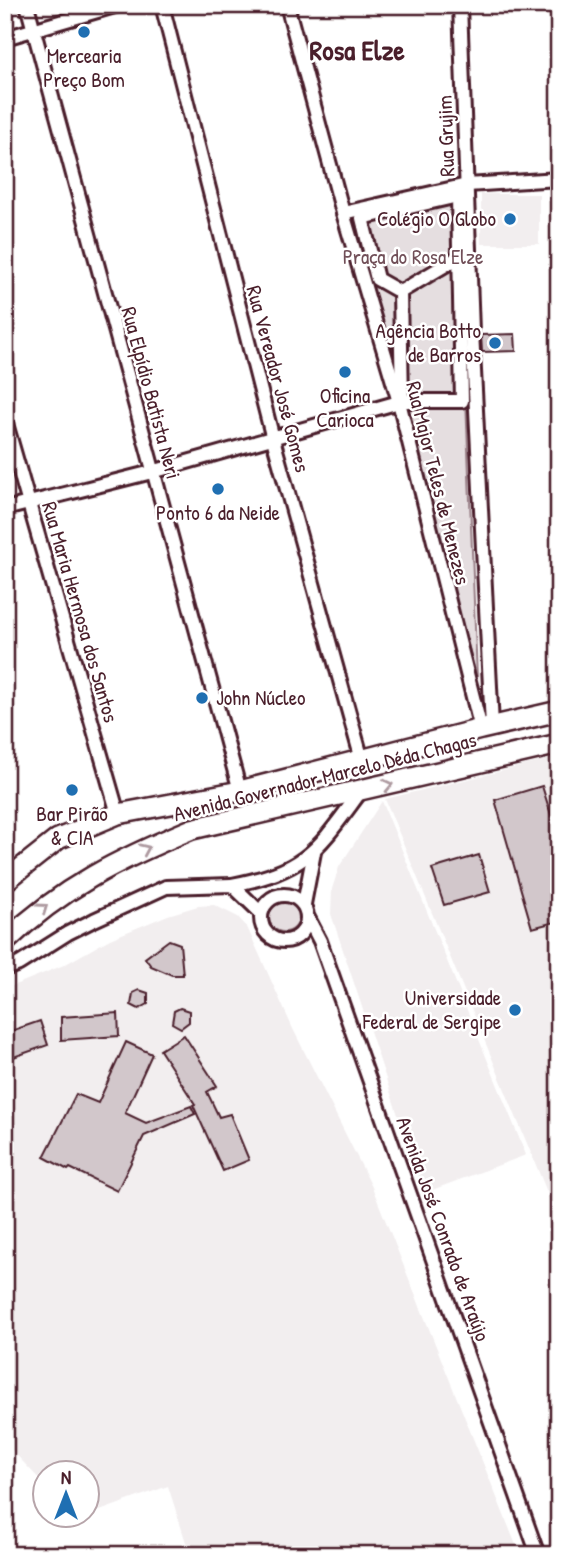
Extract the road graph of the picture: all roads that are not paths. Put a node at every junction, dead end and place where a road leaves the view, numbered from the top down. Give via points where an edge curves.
1 (27, 5) edge
2 (118, 5) edge
3 (162, 5) edge
4 (287, 5) edge
5 (460, 5) edge
6 (34, 30) junction
7 (5, 38) edge
8 (559, 182) edge
9 (471, 189) junction
10 (343, 213) junction
11 (460, 257) junction
12 (400, 292) junction
13 (399, 401) junction
14 (5, 420) edge
15 (273, 439) junction
16 (152, 472) junction
17 (29, 505) junction
18 (5, 509) edge
19 (559, 711) edge
20 (486, 727) junction
21 (559, 744) edge
22 (362, 760) junction
23 (240, 791) junction
24 (361, 791) junction
25 (118, 814) junction
26 (314, 852) junction
27 (5, 881) edge
28 (232, 885) junction
29 (304, 904) junction
30 (261, 913) junction
31 (308, 918) junction
32 (5, 942) edge
33 (5, 969) edge
34 (538, 1555) edge

1 - 6 street, Rua Elpídio Batista Neri
2 - 6 street
3 - 15 street, Rua Vereador José Gomes
4 - 10 street, Rua Major Teles de Menezes
5 - 9 street, Rua Grujim
6 - 7 street
6 - 16 street, Rua Elpídio Batista Neri
8 - 9 street
9 - 10 street
9 - 20 street, Rua Grujim
10 - 13 street, Rua Major Teles de Menezes
11 - 12 street
11 - 12 street via 458,196 362,218 377,279
11 - 12 street via 462,401 402,401
13 - 15 street
13 - 20 street, Rua Major Teles de Menezes
14 - 17 street, Rua Maria Hermosa dos Santos
15 - 16 street
15 - 22 street, Rua Vereador José Gomes
16 - 17 street
16 - 23 street, Rua Elpídio Batista Neri
17 - 18 street
17 - 25 street, Rua Maria Hermosa dos Santos
19 - 20 main road, Avenida Governador Marcelo Déda Chagas
20 - 22 main road, Avenida Governador Marcelo Déda Chagas
24 -> 21 main road, Avenida Governador Marcelo Déda Chagas
22 - 23 main road, Avenida Governador Marcelo Déda Chagas
23 - 25 main road, Avenida Governador Marcelo Déda Chagas
24 - 26 street
32 -> 24 main road, Avenida Governador Marcelo Déda Chagas via 84,879 140,851 192,829
25 - 27 main road, Avenida Governador Marcelo Déda Chagas via 58,839
26 - 28 street via 293,867
26 - 29 street
28 - 30 street
28 - 33 street via 166,887 85,924
29 - 30 street via 292,896 277,896
29 - 31 street
30 - 31 street via 268,935 283,942 298,937
31 - 34 street, Avenida José Conrado de Araújo

